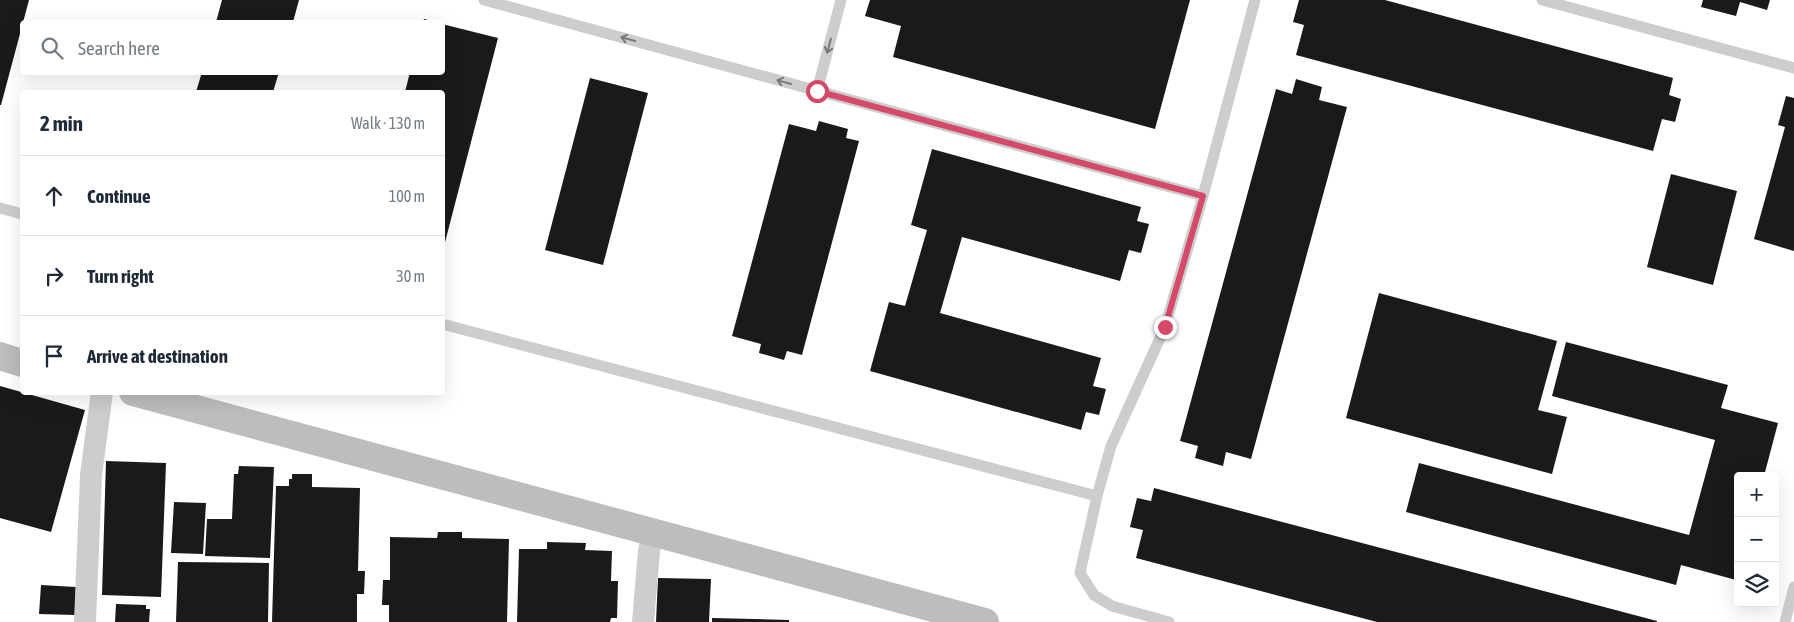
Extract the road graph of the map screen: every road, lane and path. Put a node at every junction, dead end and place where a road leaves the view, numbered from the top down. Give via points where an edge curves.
1 (841, 0) edge
2 (1255, 0) edge
3 (1542, 0) edge
4 (489, 1) edge
5 (1794, 68) edge
6 (817, 91) junction
7 (1203, 196) junction
8 (0, 208) edge
9 (20, 213) edge
10 (445, 325) edge
11 (0, 356) edge
12 (20, 362) edge
13 (102, 395) edge
14 (144, 395) edge
15 (1097, 496) junction
16 (653, 532) junction
17 (1794, 587) edge
18 (85, 622) edge
19 (642, 622) edge
20 (985, 622) edge
21 (1169, 622) edge
22 (1785, 622) edge

1 -> 6 lane
2 - 7 lane
3 - 5 lane
6 -> 4 lane
6 - 7 lane
7 - 15 lane via 1165,327 1111,446
8 - 9 lane
10 - 15 lane
11 - 12 street
13 - 18 street via 91,475
14 - 16 street
15 - 21 lane via 1080,573 1094,595 1112,606
16 - 19 street
16 - 20 street
17 - 22 lane

